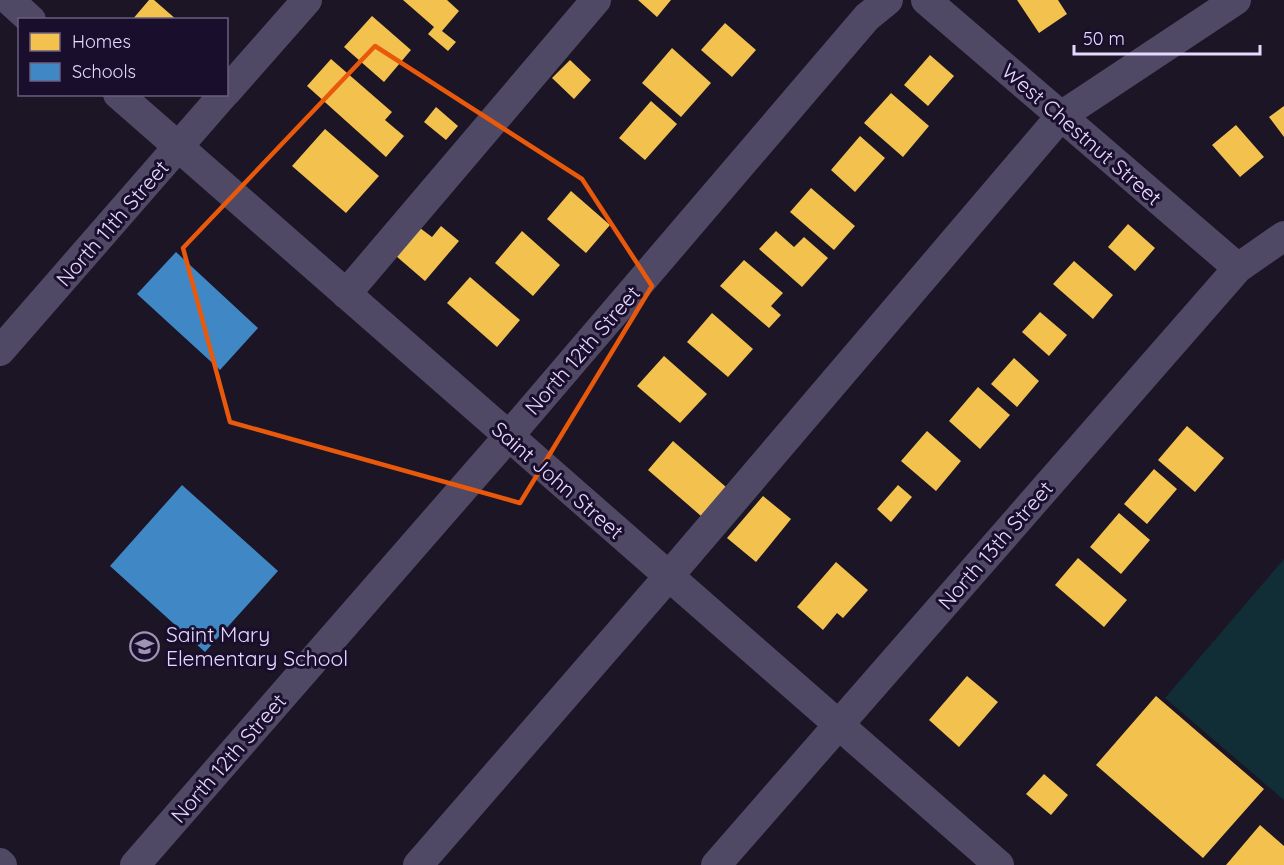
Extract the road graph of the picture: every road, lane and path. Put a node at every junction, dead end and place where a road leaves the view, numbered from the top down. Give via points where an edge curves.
1 (307, 0) edge
2 (596, 0) edge
3 (888, 0) edge
4 (926, 0) edge
5 (1236, 0) edge
6 (228, 90) edge
7 (119, 96) edge
8 (222, 96) edge
9 (1061, 117) junction
10 (178, 147) junction
11 (1284, 236) edge
12 (1238, 268) junction
13 (345, 294) junction
14 (0, 351) edge
15 (508, 437) junction
16 (669, 577) junction
17 (838, 724) junction
18 (135, 865) edge
19 (418, 865) edge
20 (716, 865) edge
21 (999, 865) edge

1 - 6 street, North 11th Street
2 - 13 street
3 - 15 street, North 12th Street via 867,17
4 - 9 street, West Chestnut Street
5 - 9 street
7 - 10 street, Saint John Street
8 - 10 street, North 11th Street
9 - 12 street, West Chestnut Street
9 - 16 street
10 - 13 street, Saint John Street
10 - 14 street, North 11th Street
11 - 12 street, North 13th Street
12 - 17 street, North 13th Street
13 - 15 street, Saint John Street
15 - 16 street, Saint John Street
15 - 18 street, North 12th Street
16 - 17 street, Saint John Street
16 - 19 street
17 - 20 street, North 13th Street
17 - 21 street, Saint John Street

